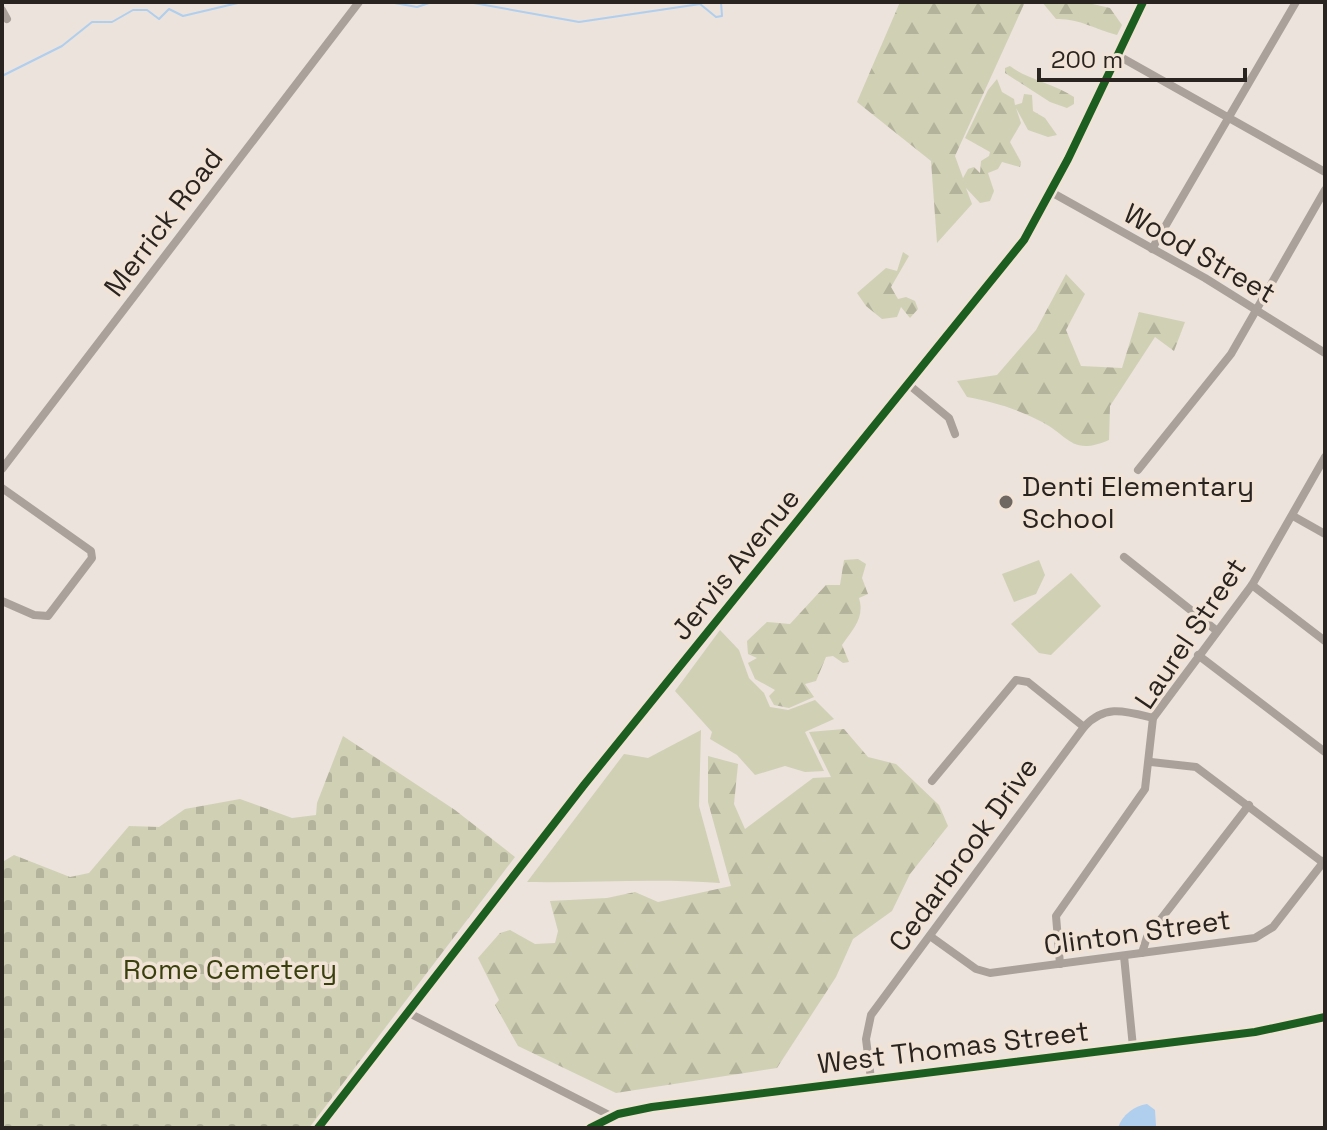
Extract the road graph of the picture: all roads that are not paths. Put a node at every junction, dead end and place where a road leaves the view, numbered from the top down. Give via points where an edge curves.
1 (359, 2) edge
2 (1143, 2) edge
3 (1296, 2) edge
4 (2, 10) edge
5 (7, 19) dead end
6 (1117, 55) junction
7 (1228, 118) junction
8 (1325, 172) edge
9 (1325, 190) edge
10 (1051, 192) junction
11 (1152, 249) junction
12 (1256, 311) junction
13 (1325, 353) edge
14 (908, 384) junction
15 (955, 434) dead end
16 (1325, 457) edge
17 (2, 469) edge
18 (1138, 470) dead end
19 (2, 488) edge
20 (1293, 516) junction
21 (1325, 534) edge
22 (1124, 557) dead end
23 (1252, 585) junction
24 (2, 601) edge
25 (1217, 631) junction
26 (1325, 641) edge
27 (1198, 655) junction
28 (1153, 718) junction
29 (1084, 727) junction
30 (1325, 752) edge
31 (1151, 762) junction
32 (932, 781) dead end
33 (1249, 805) junction
34 (1324, 862) edge
35 (930, 936) junction
36 (1142, 953) junction
37 (1124, 956) junction
38 (1060, 964) junction
39 (407, 1012) junction
40 (1325, 1017) edge
41 (1133, 1047) junction
42 (871, 1079) junction
43 (611, 1116) junction
44 (318, 1128) edge
45 (590, 1128) edge

1 - 17 street, Merrick Road
2 - 6 street, Jervis Avenue
3 - 7 street
4 - 5 street
6 - 7 street
6 - 10 street, Jervis Avenue
7 - 8 street
7 - 11 street
9 - 12 street
10 - 11 street, Wood Street
10 - 14 street, Jervis Avenue via 1024,240
11 - 12 street, Wood Street
12 - 13 street, Wood Street
12 - 18 street via 1231,354
14 - 15 street via 949,418
14 - 39 street, Jervis Avenue
16 - 20 street, Laurel Street
19 - 24 street via 91,551 92,558 48,616
20 - 21 street
20 - 23 street, Laurel Street
22 - 25 street
23 - 25 street, Laurel Street
23 - 26 street
25 - 27 street, Laurel Street
27 - 28 street, Laurel Street
27 - 30 street
28 - 29 street, Cedarbrook Drive via 1104,711
28 - 31 street, Laurel Street
29 - 32 street via 1028,682 1016,680
29 - 35 street, Cedarbrook Drive
31 - 33 street via 1196,767
31 - 38 street, Laurel Street via 1141,797 1060,907 1055,925
33 - 34 street
33 - 36 street via 1147,937
34 - 36 street, Clinton Street via 1265,934
35 - 38 street, Clinton Street via 990,973
35 - 42 street, Cedarbrook Drive via 867,1025
36 - 37 street, Clinton Street
37 - 38 street, Clinton Street
37 - 41 street
39 - 43 street
39 - 44 street, Jervis Avenue
40 - 41 street, West Thomas Street via 1255,1032
41 - 42 street, West Thomas Street
42 - 43 street, West Thomas Street
43 - 45 street, West Thomas Street

